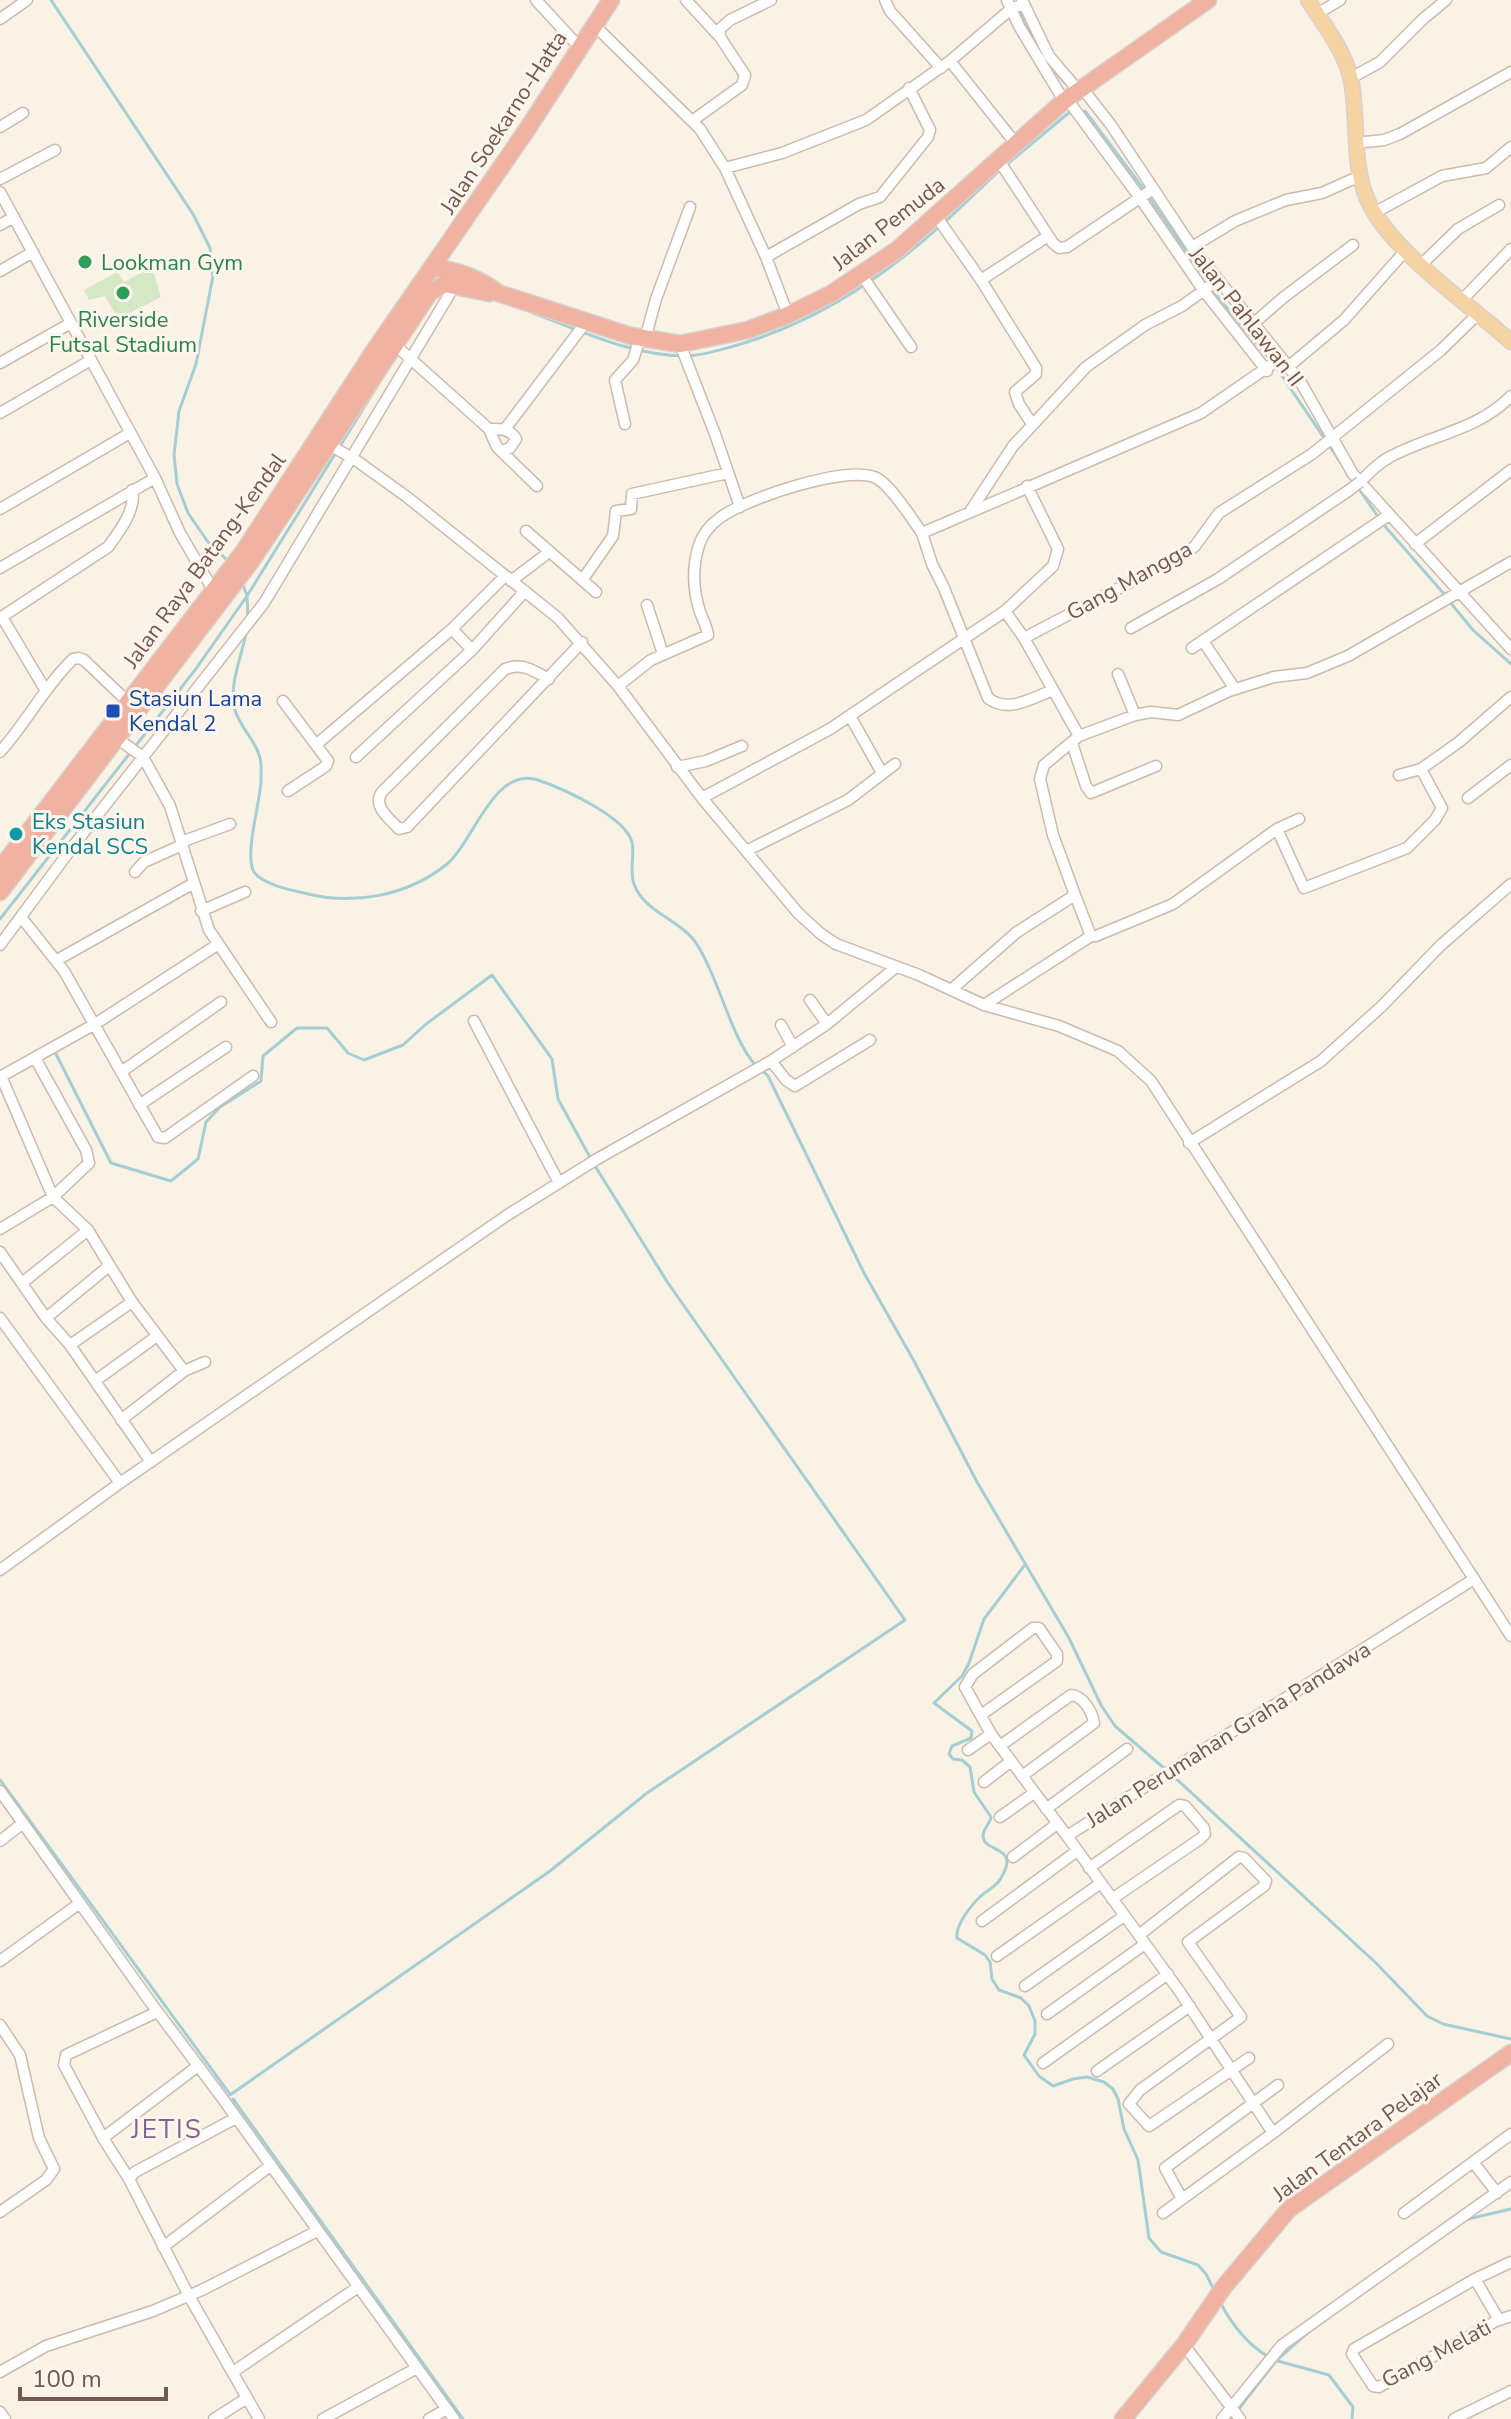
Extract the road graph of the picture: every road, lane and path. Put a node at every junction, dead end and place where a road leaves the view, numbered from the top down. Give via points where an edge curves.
1 (27, 0) edge
2 (536, 0) edge
3 (611, 0) edge
4 (686, 0) edge
5 (771, 0) edge
6 (885, 0) edge
7 (1208, 0) edge
8 (1308, 0) edge
9 (1340, 0) edge
10 (1446, 0) edge
11 (1016, 4) edge
12 (1317, 14) junction
13 (0, 19) edge
14 (593, 24) junction
15 (720, 37) junction
16 (580, 48) junction
17 (946, 64) junction
18 (1511, 72) edge
19 (1351, 78) junction
20 (909, 88) junction
21 (1073, 98) junction
22 (23, 113) dead end
23 (692, 121) junction
24 (0, 127) edge
25 (1356, 143) junction
26 (1016, 144) junction
27 (1511, 147) edge
28 (55, 150) dead end
29 (1002, 164) junction
30 (725, 168) junction
31 (1360, 176) junction
32 (0, 179) edge
33 (0, 192) edge
34 (1147, 194) junction
35 (1499, 205) dead end
36 (690, 207) dead end
37 (1374, 213) junction
38 (14, 217) junction
39 (941, 222) junction
40 (0, 225) edge
41 (1048, 236) junction
42 (1353, 245) dead end
43 (1192, 247) junction
44 (1511, 249) edge
45 (1406, 250) junction
46 (33, 252) junction
47 (766, 257) junction
48 (1422, 264) junction
49 (432, 268) junction
50 (0, 271) edge
51 (862, 276) junction
52 (981, 280) junction
53 (455, 285) junction
54 (1210, 286) junction
55 (430, 292) joint
56 (498, 293) junction
57 (1462, 300) junction
58 (1479, 313) junction
59 (788, 315) junction
60 (71, 323) junction
61 (1253, 324) junction
62 (584, 325) junction
63 (641, 340) junction
64 (1511, 342) edge
65 (681, 347) junction
66 (911, 347) dead end
67 (402, 351) junction
68 (91, 360) junction
69 (0, 363) edge
70 (1277, 365) junction
71 (1508, 399) edge
72 (0, 413) edge
73 (625, 424) dead end
74 (1032, 424) junction
75 (489, 429) junction
76 (505, 429) junction
77 (130, 433) junction
78 (1330, 439) junction
79 (338, 450) junction
80 (502, 451) junction
81 (1511, 470) edge
82 (728, 473) junction
83 (155, 478) junction
84 (1360, 482) junction
85 (537, 486) dead end
86 (1027, 486) junction
87 (132, 490) junction
88 (740, 507) junction
89 (0, 509) edge
90 (971, 510) junction
91 (1388, 516) junction
92 (526, 531) dead end
93 (922, 533) junction
94 (1415, 544) junction
95 (544, 556) dead end
96 (246, 557) junction
97 (1511, 562) edge
98 (0, 568) edge
99 (508, 579) junction
100 (583, 579) junction
101 (219, 589) junction
102 (525, 591) junction
103 (596, 592) dead end
104 (1457, 593) junction
105 (647, 605) dead end
106 (1005, 611) junction
107 (1, 618) edge
108 (1131, 628) dead end
109 (452, 629) junction
110 (964, 638) junction
111 (1024, 638) junction
112 (1203, 641) junction
113 (582, 642) junction
114 (1509, 644) edge
115 (1192, 648) dead end
116 (472, 650) junction
117 (663, 654) junction
118 (1118, 674) dead end
119 (549, 679) junction
120 (618, 686) junction
121 (1235, 689) junction
122 (1053, 690) junction
123 (46, 691) junction
124 (1511, 697) edge
125 (283, 701) dead end
126 (128, 702) junction
127 (1135, 715) junction
128 (850, 716) junction
129 (120, 740) junction
130 (1076, 740) junction
131 (317, 744) junction
132 (742, 746) dead end
133 (0, 752) edge
134 (141, 756) junction
135 (356, 757) dead end
136 (895, 764) dead end
137 (1511, 765) edge
138 (1156, 766) dead end
139 (677, 767) junction
140 (1421, 769) junction
141 (882, 773) junction
142 (1399, 775) dead end
143 (288, 791) dead end
144 (702, 798) junction
145 (1468, 798) dead end
146 (1299, 819) dead end
147 (230, 824) dead end
148 (1277, 829) junction
149 (181, 843) junction
150 (746, 851) junction
151 (0, 869) edge
152 (135, 872) dead end
153 (194, 883) junction
154 (1511, 884) edge
155 (0, 892) edge
156 (245, 892) dead end
157 (1075, 895) junction
158 (201, 911) junction
159 (21, 917) junction
160 (1091, 936) junction
161 (0, 945) edge
162 (217, 945) junction
163 (57, 960) junction
164 (896, 967) junction
165 (951, 990) junction
166 (810, 1000) dead end
167 (221, 1002) dead end
168 (984, 1005) junction
169 (474, 1021) dead end
170 (271, 1022) dead end
171 (95, 1024) junction
172 (827, 1024) junction
173 (781, 1025) dead end
174 (870, 1040) dead end
175 (226, 1047) dead end
176 (793, 1047) junction
177 (35, 1058) junction
178 (763, 1066) junction
179 (121, 1072) junction
180 (1, 1076) edge
181 (253, 1076) dead end
182 (139, 1105) junction
183 (1189, 1143) junction
184 (559, 1183) junction
185 (53, 1197) junction
186 (0, 1229) edge
187 (88, 1230) junction
188 (0, 1252) edge
189 (109, 1266) junction
190 (22, 1283) junction
191 (132, 1302) junction
192 (0, 1318) edge
193 (46, 1318) junction
194 (157, 1336) junction
195 (70, 1345) junction
196 (205, 1362) dead end
197 (184, 1371) junction
198 (95, 1381) junction
199 (121, 1420) junction
200 (151, 1462) junction
201 (120, 1483) junction
202 (0, 1570) edge
203 (1474, 1579) junction
204 (1511, 1636) edge
205 (981, 1715) junction
206 (991, 1734) junction
207 (1000, 1746) junction
208 (1127, 1749) dead end
209 (968, 1750) dead end
210 (1011, 1761) junction
211 (1022, 1776) junction
212 (984, 1782) dead end
213 (0, 1791) edge
214 (1034, 1793) junction
215 (1046, 1809) junction
216 (1000, 1817) dead end
217 (23, 1823) junction
218 (1057, 1824) junction
219 (1067, 1836) junction
220 (0, 1841) edge
221 (1077, 1851) junction
222 (1013, 1857) dead end
223 (1089, 1868) junction
224 (1101, 1883) junction
225 (1112, 1899) junction
226 (80, 1903) junction
227 (1124, 1916) junction
228 (982, 1921) dead end
229 (1142, 1939) junction
230 (997, 1956) dead end
231 (0, 1961) edge
232 (1168, 1974) junction
233 (1025, 1986) dead end
234 (1190, 2006) junction
235 (157, 2012) junction
236 (1047, 2014) dead end
237 (0, 2025) edge
238 (1212, 2039) junction
239 (1388, 2044) dead end
240 (1510, 2057) edge
241 (1249, 2058) dead end
242 (1043, 2063) dead end
243 (198, 2066) junction
244 (1231, 2070) junction
245 (1097, 2071) dead end
246 (1278, 2085) dead end
247 (1253, 2103) junction
248 (236, 2118) junction
249 (1273, 2133) junction
250 (1511, 2134) edge
251 (103, 2138) junction
252 (1473, 2162) junction
253 (270, 2166) junction
254 (129, 2179) junction
255 (1511, 2182) edge
256 (1497, 2193) junction
257 (1182, 2199) junction
258 (0, 2212) edge
259 (1163, 2213) dead end
260 (1404, 2213) dead end
261 (317, 2231) junction
262 (163, 2247) junction
263 (1511, 2262) edge
264 (1475, 2279) junction
265 (358, 2287) junction
266 (189, 2296) junction
267 (1511, 2316) edge
268 (1499, 2320) junction
269 (1184, 2345) junction
270 (417, 2368) junction
271 (0, 2372) edge
272 (233, 2372) junction
273 (1511, 2391) edge
274 (247, 2398) junction
275 (0, 2412) edge
276 (1234, 2412) edge
277 (450, 2414) edge
278 (5, 2419) edge
279 (214, 2419) edge
280 (259, 2419) edge
281 (323, 2419) edge
282 (429, 2419) edge
283 (1123, 2419) edge
284 (1222, 2419) edge
285 (1454, 2419) edge

1 - 13 street
2 - 16 street
3 - 14 highway, Jalan Soekarno-Hatta
4 - 15 street
5 - 15 street via 730,20 720,29
6 - 17 street
7 - 21 highway, Jalan Pemuda
8 - 12 main road
9 - 12 street
10 - 19 street via 1380,62
11 - 17 street
11 - 21 street
11 - 21 street
12 - 19 main road
14 - 16 highway, Jalan Soekarno-Hatta
14 - 23 street
15 - 23 street via 745,80
16 - 49 highway, Jalan Soekarno-Hatta
17 - 20 street
17 - 26 street
18 - 25 street via 1400,134
19 - 25 main road
20 - 30 street via 847,129
20 - 47 street via 930,130 890,185 875,200
21 - 26 highway, Jalan Pemuda
21 - 34 street, Jalan Pahlawan II
21 - 34 street
22 - 24 street
23 - 30 street
25 - 31 main road
26 - 29 highway, Jalan Pemuda
27 - 37 street via 1486,168 1442,176
28 - 32 street
29 - 39 highway, Jalan Pemuda
29 - 41 street
30 - 47 street
31 - 37 main road
31 - 43 street via 1235,221
33 - 38 street
34 - 41 street via 1067,247 1056,246
34 - 43 street, Jalan Pahlawan II
34 - 54 street
35 - 48 street via 1458,229
36 - 63 street
37 - 45 main road
38 - 40 street
38 - 46 street
39 - 51 highway, Jalan Pemuda
39 - 52 street
41 - 52 street
42 - 61 street
43 - 54 street, Jalan Pahlawan II
44 - 57 street
45 - 48 main road
45 - 70 street via 1344,320
46 - 50 street
46 - 60 street
47 - 59 street
48 - 57 main road
49 - 56 highway, Jalan Pemuda via 453,271
49 - 96 highway, Jalan Raya Batang-Kendal
51 - 59 highway, Jalan Pemuda
51 - 66 street
52 - 74 street via 1036,368 1015,392
53 - 55 highway, Jalan Pemuda
53 - 56 highway, Jalan Pemuda
53 - 67 street
54 - 61 street, Jalan Pahlawan II
54 - 70 street
54 - 74 street via 1086,367
55 - 67 highway, Jalan Raya Batang-Kendal
56 - 62 highway, Jalan Pemuda
57 - 58 main road
58 - 64 main road
58 - 78 street, Gang Mangga
59 - 65 highway, Jalan Pemuda
60 - 68 street
60 - 69 street
61 - 70 street, Jalan Pahlawan II
62 - 63 highway, Jalan Pemuda
62 - 76 street
63 - 65 highway, Jalan Pemuda
63 - 73 street via 633,360 615,380
65 - 82 street
67 - 75 street
67 - 79 highway, Jalan Raya Batang-Kendal
67 - 79 street
68 - 72 street
68 - 77 street
70 - 78 street, Jalan Pahlawan II via 1300,381
70 - 86 street via 1201,413
71 - 84 street via 1463,427 1392,456
74 - 90 street
75 - 76 street
75 - 80 street
76 - 80 street via 516,439
77 - 83 street
77 - 89 street
78 - 84 street, Jalan Pahlawan II
78 - 111 street, Gang Mangga via 1219,513 1186,553
79 - 96 highway, Jalan Raya Batang-Kendal
79 - 99 street via 407,497
79 - 134 street via 254,617
80 - 85 street
81 - 94 street
82 - 88 street
82 - 100 street via 632,494 631,509 616,510 613,536
83 - 87 street
83 - 101 street via 180,533
84 - 91 street, Jalan Pahlawan II
84 - 108 street, bridge via 1218,579
86 - 90 street
86 - 106 street via 1058,556
87 - 98 street
87 - 107 street via 133,503 108,547
88 - 93 street via 827,477 861,475 877,478
88 - 117 street via 721,517 699,544 694,593 708,635
90 - 93 street
91 - 94 street, Jalan Pahlawan II
91 - 112 street
92 - 100 street
93 - 110 street
94 - 104 street, Jalan Pahlawan II
95 - 99 street
96 - 101 highway, Jalan Raya Batang-Kendal
97 - 104 street
99 - 102 street
99 - 109 street
100 - 103 street
101 - 126 highway, Jalan Raya Batang-Kendal
101 - 129 highway, Jalan Raya Batang-Kendal
102 - 113 street
102 - 116 street
104 - 114 street, Jalan Pahlawan II
104 - 121 street via 1348,656 1307,673
105 - 117 street
106 - 110 street
106 - 111 street
107 - 123 street
109 - 116 street
109 - 131 street
110 - 122 street via 994,703 1012,705
110 - 128 street
111 - 122 street
112 - 115 street
112 - 121 street
113 - 119 street
113 - 120 street
116 - 135 street
117 - 120 street
118 - 127 street
119 - 119 street via 407,827 399,829 379,805 382,792 505,669 525,666
120 - 139 street
121 - 127 street via 1178,715
122 - 130 street
123 - 126 street via 79,658
123 - 133 street
124 - 140 street
125 - 131 street
126 - 151 highway, Jalan Raya Batang-Kendal
127 - 130 street
128 - 141 street
128 - 144 street
129 - 134 street
129 - 155 highway, Jalan Raya Batang-Kendal
130 - 138 street via 1091,793
130 - 157 street via 1044,765 1040,779
131 - 143 street via 328,764
132 - 139 street
134 - 149 street via 170,806
134 - 159 street
136 - 141 street
137 - 145 street
139 - 144 street
140 - 142 street
140 - 148 street via 1442,808 1418,840 1400,851 1304,888
141 - 150 street via 848,800
144 - 150 street
146 - 148 street
147 - 149 street
148 - 160 street via 1173,904
149 - 152 street
149 - 153 street
150 - 164 street via 821,934
153 - 158 street
153 - 163 street
154 - 183 street via 1321,1061
156 - 158 street
157 - 160 street
157 - 165 street via 1009,937
158 - 162 street
159 - 161 street
159 - 163 street
160 - 168 street
162 - 170 street
162 - 171 street
163 - 171 street
164 - 165 street
164 - 172 street
165 - 168 street
166 - 172 street
167 - 179 street
168 - 183 street via 1059,1026 1118,1051 1151,1081
169 - 184 street
171 - 177 street
171 - 179 street
172 - 176 street
173 - 176 street
174 - 178 street via 795,1086
175 - 182 street
176 - 178 street
177 - 180 street
177 - 185 street via 89,1163
178 - 184 street
179 - 182 street
180 - 185 street
181 - 182 street via 165,1138 156,1135
183 - 203 street
184 - 200 street
185 - 186 street
185 - 187 street
187 - 189 street
187 - 190 street
188 - 190 street
189 - 191 street
189 - 193 street
190 - 193 street
191 - 194 street
191 - 195 street
192 - 201 street
193 - 195 street
194 - 197 street
194 - 198 street
195 - 198 street
196 - 197 street
197 - 199 street
198 - 199 street
199 - 200 street
200 - 201 street
201 - 202 street
203 - 204 street
203 - 219 street, Jalan Perumahan Graha Pandawa
205 - 205 street, Jalan Perumahan Graha Pandawa via 965,1687 970,1679 1039,1628 1057,1661
205 - 206 street, Jalan Perumahan Graha Pandawa
206 - 207 street, Jalan Perumahan Graha Pandawa
206 - 209 street
207 - 210 street, Jalan Perumahan Graha Pandawa
207 - 211 street via 1071,1695 1081,1698 1094,1723
208 - 215 street
210 - 211 street, Jalan Perumahan Graha Pandawa
210 - 212 street
211 - 214 street, Jalan Perumahan Graha Pandawa
213 - 217 street
214 - 215 street, Jalan Perumahan Graha Pandawa
214 - 216 street
215 - 218 street, Jalan Perumahan Graha Pandawa
217 - 220 street
217 - 226 street
218 - 219 street, Jalan Perumahan Graha Pandawa
218 - 222 street
219 - 221 street
221 - 223 street
221 - 228 street
223 - 224 street
223 - 225 street via 1179,1805 1204,1828 1200,1839
224 - 225 street
224 - 230 street
225 - 227 street
226 - 231 street
226 - 235 street
227 - 229 street
227 - 233 street
229 - 232 street
229 - 236 street
229 - 238 street via 1239,1857 1266,1881 1188,1942 1241,2017
232 - 234 street
232 - 242 street
234 - 238 street
234 - 245 street
235 - 243 street
235 - 251 street via 64,2058
237 - 258 street via 20,2055 39,2138 54,2169
238 - 244 street
238 - 244 street via 1140,2090 1129,2104 1149,2126
239 - 249 street
240 - 269 highway, Jalan Tentara Pelajar via 1302,2199 1218,2294
241 - 244 street
243 - 248 street
243 - 251 street
244 - 247 street
246 - 247 street
247 - 249 street
247 - 257 street via 1165,2168
248 - 253 street
248 - 254 street
249 - 257 street
250 - 252 street
251 - 254 street
252 - 256 street
252 - 260 street
253 - 261 street
253 - 262 street
254 - 262 street
255 - 256 street
256 - 276 street via 1282,2345
257 - 259 street
261 - 265 street
261 - 266 street
262 - 266 street
263 - 264 street
264 - 268 street
264 - 268 street, Gang Melati via 1352,2354 1373,2386 1379,2387
265 - 270 street
265 - 272 street
266 - 271 street via 46,2346
266 - 272 street
267 - 268 street, Gang Melati
269 - 276 street
269 - 283 highway, Jalan Tentara Pelajar
270 - 277 street
270 - 281 street
272 - 274 street
273 - 285 street
274 - 279 street
274 - 280 street
275 - 278 street
276 - 284 street
277 - 282 street

